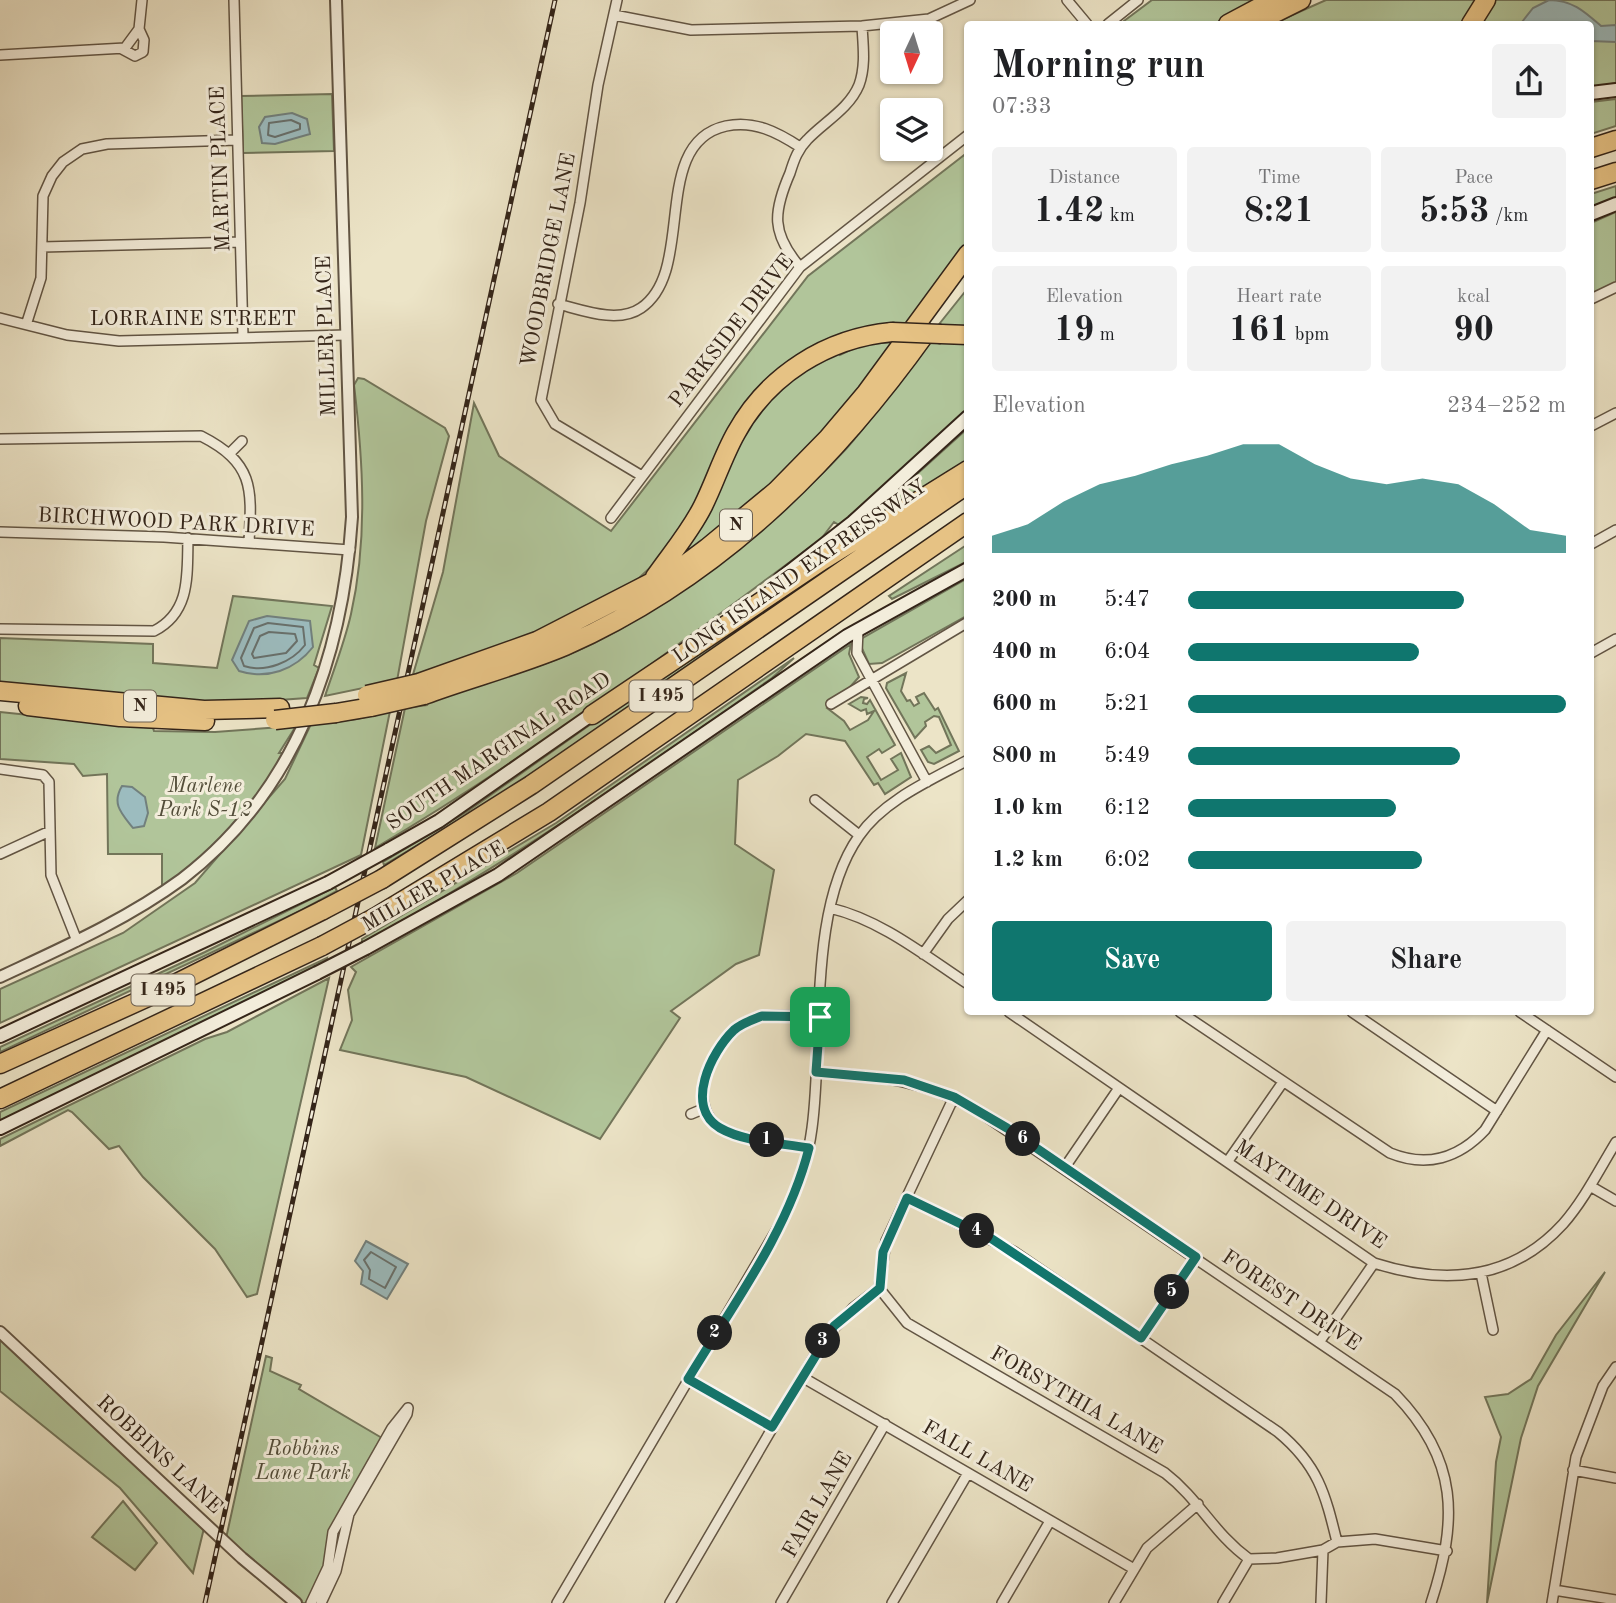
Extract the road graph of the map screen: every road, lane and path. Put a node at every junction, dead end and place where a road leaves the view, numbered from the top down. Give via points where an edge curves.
1 (142, 0) edge
2 (234, 0) edge
3 (336, 0) edge
4 (617, 0) edge
5 (970, 0) edge
6 (1067, 0) edge
7 (1138, 0) edge
8 (1273, 0) edge
9 (1301, 0) edge
10 (1486, 0) edge
11 (614, 15) junction
12 (1084, 21) edge
13 (1112, 21) edge
14 (1234, 21) edge
15 (1259, 21) edge
16 (1473, 21) edge
17 (862, 26) junction
18 (139, 29) junction
19 (122, 49) junction
20 (0, 55) edge
21 (1616, 89) edge
22 (1594, 93) edge
23 (964, 138) edge
24 (237, 140) junction
25 (1616, 140) edge
26 (800, 147) junction
27 (1594, 147) edge
28 (1616, 172) edge
29 (1594, 179) edge
30 (1616, 204) edge
31 (1594, 213) edge
32 (240, 242) junction
33 (42, 247) junction
34 (964, 259) edge
35 (800, 267) junction
36 (964, 281) edge
37 (1616, 287) edge
38 (1594, 298) edge
39 (558, 304) junction
40 (0, 318) edge
41 (27, 323) junction
42 (346, 335) junction
43 (964, 335) edge
44 (243, 337) junction
45 (1616, 413) edge
46 (964, 421) edge
47 (1594, 424) edge
48 (0, 439) edge
49 (242, 441) dead end
50 (230, 453) junction
51 (964, 472) edge
52 (642, 476) junction
53 (964, 487) edge
54 (611, 518) dead end
55 (964, 525) edge
56 (1616, 530) edge
57 (0, 532) edge
58 (188, 538) junction
59 (964, 539) edge
60 (249, 542) junction
61 (1594, 542) edge
62 (350, 550) junction
63 (964, 571) edge
64 (654, 579) junction
65 (853, 602) junction
66 (964, 624) edge
67 (0, 629) edge
68 (859, 630) junction
69 (1616, 639) edge
70 (1594, 651) edge
71 (870, 680) junction
72 (421, 689) junction
73 (0, 691) edge
74 (0, 702) edge
75 (831, 704) dead end
76 (277, 714) junction
77 (592, 715) junction
78 (964, 762) edge
79 (0, 769) edge
80 (927, 782) junction
81 (815, 800) dead end
82 (50, 831) junction
83 (859, 835) junction
84 (0, 854) edge
85 (964, 904) edge
86 (830, 908) junction
87 (78, 940) junction
88 (923, 954) junction
89 (0, 977) edge
90 (964, 981) edge
91 (1013, 1015) edge
92 (1184, 1015) edge
93 (1356, 1015) edge
94 (1524, 1015) edge
95 (820, 1017) junction
96 (1546, 1030) junction
97 (0, 1036) edge
98 (0, 1064) edge
99 (816, 1072) junction
100 (1616, 1077) edge
101 (1283, 1082) junction
102 (1119, 1088) junction
103 (954, 1097) junction
104 (0, 1099) edge
105 (703, 1109) junction
106 (1497, 1111) junction
107 (691, 1114) dead end
108 (0, 1128) edge
109 (1616, 1142) edge
110 (809, 1148) junction
111 (1228, 1161) junction
112 (1065, 1167) junction
113 (1590, 1186) junction
114 (907, 1198) junction
115 (1616, 1202) edge
116 (1196, 1257) junction
117 (1374, 1263) junction
118 (1481, 1273) junction
119 (880, 1288) junction
120 (1493, 1330) dead end
121 (0, 1332) edge
122 (1141, 1338) junction
123 (1320, 1341) junction
124 (1616, 1367) edge
125 (802, 1377) junction
126 (688, 1379) junction
127 (885, 1424) junction
128 (772, 1427) junction
129 (1573, 1470) junction
130 (968, 1473) junction
131 (1616, 1478) edge
132 (1198, 1504) junction
133 (1050, 1521) junction
134 (1337, 1542) junction
135 (1323, 1550) junction
136 (1447, 1551) junction
137 (1249, 1559) junction
138 (1134, 1569) junction
139 (1554, 1590) junction
140 (1616, 1600) edge
141 (296, 1603) edge
142 (311, 1603) edge
143 (321, 1603) edge
144 (556, 1603) edge
145 (670, 1603) edge
146 (781, 1603) edge
147 (892, 1603) edge
148 (1002, 1603) edge
149 (1114, 1603) edge
150 (1223, 1603) edge
151 (1321, 1603) edge
152 (1431, 1603) edge
153 (1552, 1603) edge

1 - 18 street
2 - 24 street, MARTIN PLACE
3 - 42 street, MILLER PLACE
4 - 11 street, WOODBRIDGE LANE
5 - 17 street via 929,19
6 - 12 street
7 - 13 street
8 - 14 highway
9 - 15 highway
10 - 16 highway
11 - 17 street via 691,30
11 - 39 street, WOODBRIDGE LANE
17 - 26 street via 862,73 854,94
18 - 19 street via 130,45
18 - 19 street via 143,52 135,56
19 - 20 street
21 - 22 main road
23 - 35 street, PARKSIDE DRIVE
24 - 32 street, MARTIN PLACE
24 - 33 street via 107,144 82,149 63,162 46,187
25 - 27 highway
26 - 35 street via 779,198 777,219 784,246
26 - 39 street via 761,126 738,124 700,137 685,160 664,272 652,297 641,308 620,315
28 - 29 highway
30 - 31 main road
32 - 33 street
32 - 44 street, MARTIN PLACE
33 - 41 street via 41,278
34 - 64 highway, N via 828,438 732,528 683,566
35 - 52 street, PARKSIDE DRIVE
36 - 72 highway, N via 842,442 734,542 657,596 564,646
37 - 38 street
39 - 52 street, WOODBRIDGE LANE via 540,392 544,410 564,430
40 - 41 street, LORRAINE STREET
41 - 44 street, LORRAINE STREET via 93,340
42 - 44 street, LORRAINE STREET
42 - 62 street, MILLER PLACE
43 - 64 highway, bridge via 892,332 846,342 809,358 780,378 735,435 698,515
45 - 47 street
46 - 77 main road, SOUTH MARGINAL ROAD via 853,522 790,572
48 - 50 street via 188,435 201,436
49 - 50 street
50 - 60 street via 244,470 251,492
51 - 77 highway via 823,560
52 - 54 street, PARKSIDE DRIVE
53 - 98 highway, LONG ISLAND EXPRESSWAY / I 495, bridge via 531,785 382,879 159,992
55 - 65 highway, I 495
56 - 61 street
57 - 58 street, BIRCHWOOD PARK DRIVE
58 - 60 street, BIRCHWOOD PARK DRIVE
58 - 67 street via 183,602 170,621 153,631
59 - 65 highway
60 - 62 street, BIRCHWOOD PARK DRIVE
62 - 87 street, MILLER PLACE via 338,629 313,708 265,789 207,857 141,906
63 - 68 main road, MILLER PLACE
64 - 72 highway, N via 537,641
65 - 104 highway, I 495, bridge via 549,812 376,917
66 - 71 street
68 - 71 street via 857,653
68 - 108 main road, MILLER PLACE, bridge via 498,875 317,974
69 - 70 street
71 - 75 street
71 - 80 street
72 - 76 highway, N, bridge
73 - 76 highway, N
74 - 76 highway, N via 153,719
77 - 97 main road, SOUTH MARGINAL ROAD, bridge via 448,815 328,883
78 - 80 street
79 - 82 street via 46,777
80 - 83 street via 895,802
81 - 83 street
82 - 84 street
82 - 87 street via 54,888
83 - 86 street
85 - 88 street
86 - 88 street via 863,919
86 - 95 street
87 - 89 street, MILLER PLACE
88 - 90 street
91 - 102 street, MAYTIME DRIVE
92 - 101 street
93 - 106 street
94 - 96 street
95 - 99 street
95 - 105 street via 762,1016 741,1025 723,1045 704,1082
96 - 100 street
96 - 106 street
99 - 103 street, FOREST DRIVE via 904,1080
99 - 110 street
101 - 106 street via 1390,1153 1416,1161 1440,1159 1463,1150
101 - 111 street
102 - 111 street, MAYTIME DRIVE
102 - 112 street
103 - 112 street, FOREST DRIVE
103 - 114 street
105 - 107 street
105 - 110 street via 718,1127 733,1133
109 - 113 street, MAYTIME DRIVE
110 - 126 street via 783,1219
111 - 117 street, MAYTIME DRIVE
112 - 116 street, FOREST DRIVE
113 - 115 street
113 - 118 street, MAYTIME DRIVE via 1564,1222 1542,1242
114 - 119 street via 883,1252
114 - 122 street via 992,1239
116 - 122 street
116 - 123 street, FOREST DRIVE
117 - 118 street, MAYTIME DRIVE via 1432,1277
117 - 123 street
118 - 120 street
119 - 125 street via 834,1326
119 - 132 street, FORSYTHIA LANE via 907,1323 1165,1474
121 - 141 street, ROBBINS LANE via 219,1538
122 - 134 street via 1294,1446 1319,1477
123 - 136 street, FOREST DRIVE via 1395,1394 1429,1435 1448,1486
124 - 129 street via 1603,1386
125 - 127 street, FALL LANE
125 - 128 street
126 - 128 street
126 - 144 street
127 - 130 street, FALL LANE
127 - 146 street, FAIR LANE
128 - 145 street
129 - 131 street
129 - 139 street
130 - 133 street, FALL LANE
130 - 147 street
132 - 137 street, FORSYTHIA LANE via 1219,1536
132 - 138 street via 1156,1538
133 - 138 street, FALL LANE
133 - 148 street
134 - 135 street
134 - 136 street via 1398,1540
135 - 137 street
135 - 151 street
136 - 152 street, FOREST DRIVE
137 - 150 street
138 - 149 street
139 - 140 street
139 - 153 street
142 - 143 street via 328,1567 333,1532 391,1428 408,1408 349,1514 335,1571

